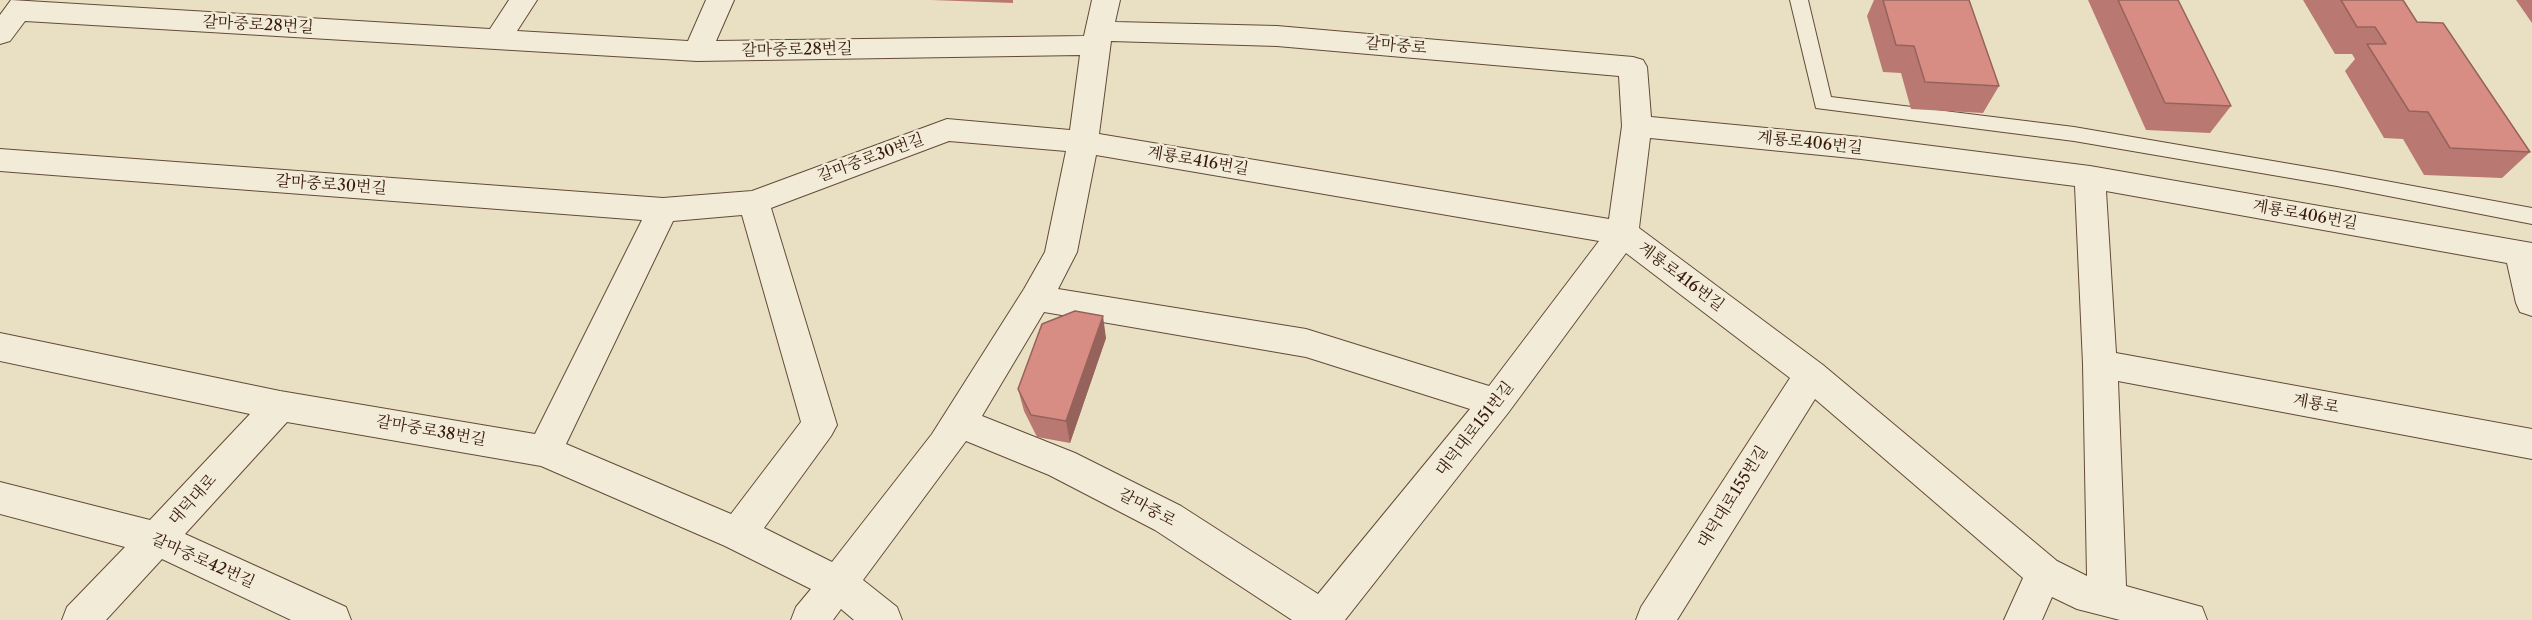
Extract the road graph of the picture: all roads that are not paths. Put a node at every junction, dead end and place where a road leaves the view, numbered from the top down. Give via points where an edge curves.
1 (523, 0) edge
2 (720, 0) edge
3 (1799, 0) edge
4 (22, 6) edge
5 (1100, 25) edge
6 (0, 34) edge
7 (498, 39) junction
8 (696, 51) junction
9 (1637, 126) junction
10 (1083, 142) junction
11 (0, 160) edge
12 (2090, 177) junction
13 (754, 202) junction
14 (663, 210) junction
15 (2532, 216) edge
16 (1623, 233) junction
17 (2526, 254) edge
18 (1036, 298) junction
19 (2532, 303) edge
20 (0, 347) edge
21 (2100, 364) junction
22 (1811, 375) junction
23 (1496, 403) junction
24 (280, 406) junction
25 (958, 422) junction
26 (2532, 444) edge
27 (545, 451) junction
28 (0, 498) edge
29 (738, 534) junction
30 (158, 539) junction
31 (2044, 573) junction
32 (839, 584) junction
33 (2107, 599) junction
34 (1321, 619) edge
35 (81, 620) edge
36 (332, 620) edge
37 (810, 620) edge
38 (883, 620) edge
39 (1655, 620) edge
40 (2023, 620) edge
41 (2188, 620) edge

1 - 7 street
2 - 8 street
3 - 15 lane via 1823,103 2074,134
4 - 6 street
4 - 7 street, 갈마중로28번길
5 - 8 street, 갈마중로28번길
5 - 9 street, 갈마중로 via 1633,67
5 - 10 street
7 - 8 street, 갈마중로28번길
9 - 12 street, 계룡로406번길 via 1861,148
9 - 16 street
10 - 13 street, 갈마중로30번길 via 947,130
10 - 16 street, 계룡로416번길
10 - 18 street via 1061,252
11 - 14 street, 갈마중로30번길
12 - 17 street, 계룡로406번길
12 - 21 street
13 - 14 street, 갈마중로30번길
13 - 29 street via 819,425
14 - 27 street
16 - 22 street, 계룡로416번길
16 - 23 street, 대덕대로151번길
17 - 19 street, 계룡로406번길
18 - 23 street via 1306,343
18 - 25 street
20 - 24 street, 갈마중로38번길
21 - 26 street, 계룡로
21 - 33 street
22 - 31 street, 계룡로416번길
22 - 39 street, 대덕대로155번길
23 - 34 street, 대덕대로151번길
24 - 27 street, 갈마중로38번길
24 - 30 street, 대덕대로
25 - 32 street via 945,445
25 - 34 street, 갈마중로 via 1062,464 1168,518
27 - 29 street, 갈마중로38번길
28 - 30 street, 갈마중로42번길
29 - 32 street, 갈마중로38번길
30 - 35 street, 대덕대로
30 - 36 street, 갈마중로42번길
31 - 33 street, 계룡로416번길 via 2077,591
31 - 40 street
32 - 37 street
32 - 38 street, 갈마중로38번길
33 - 41 street, 계룡로416번길

